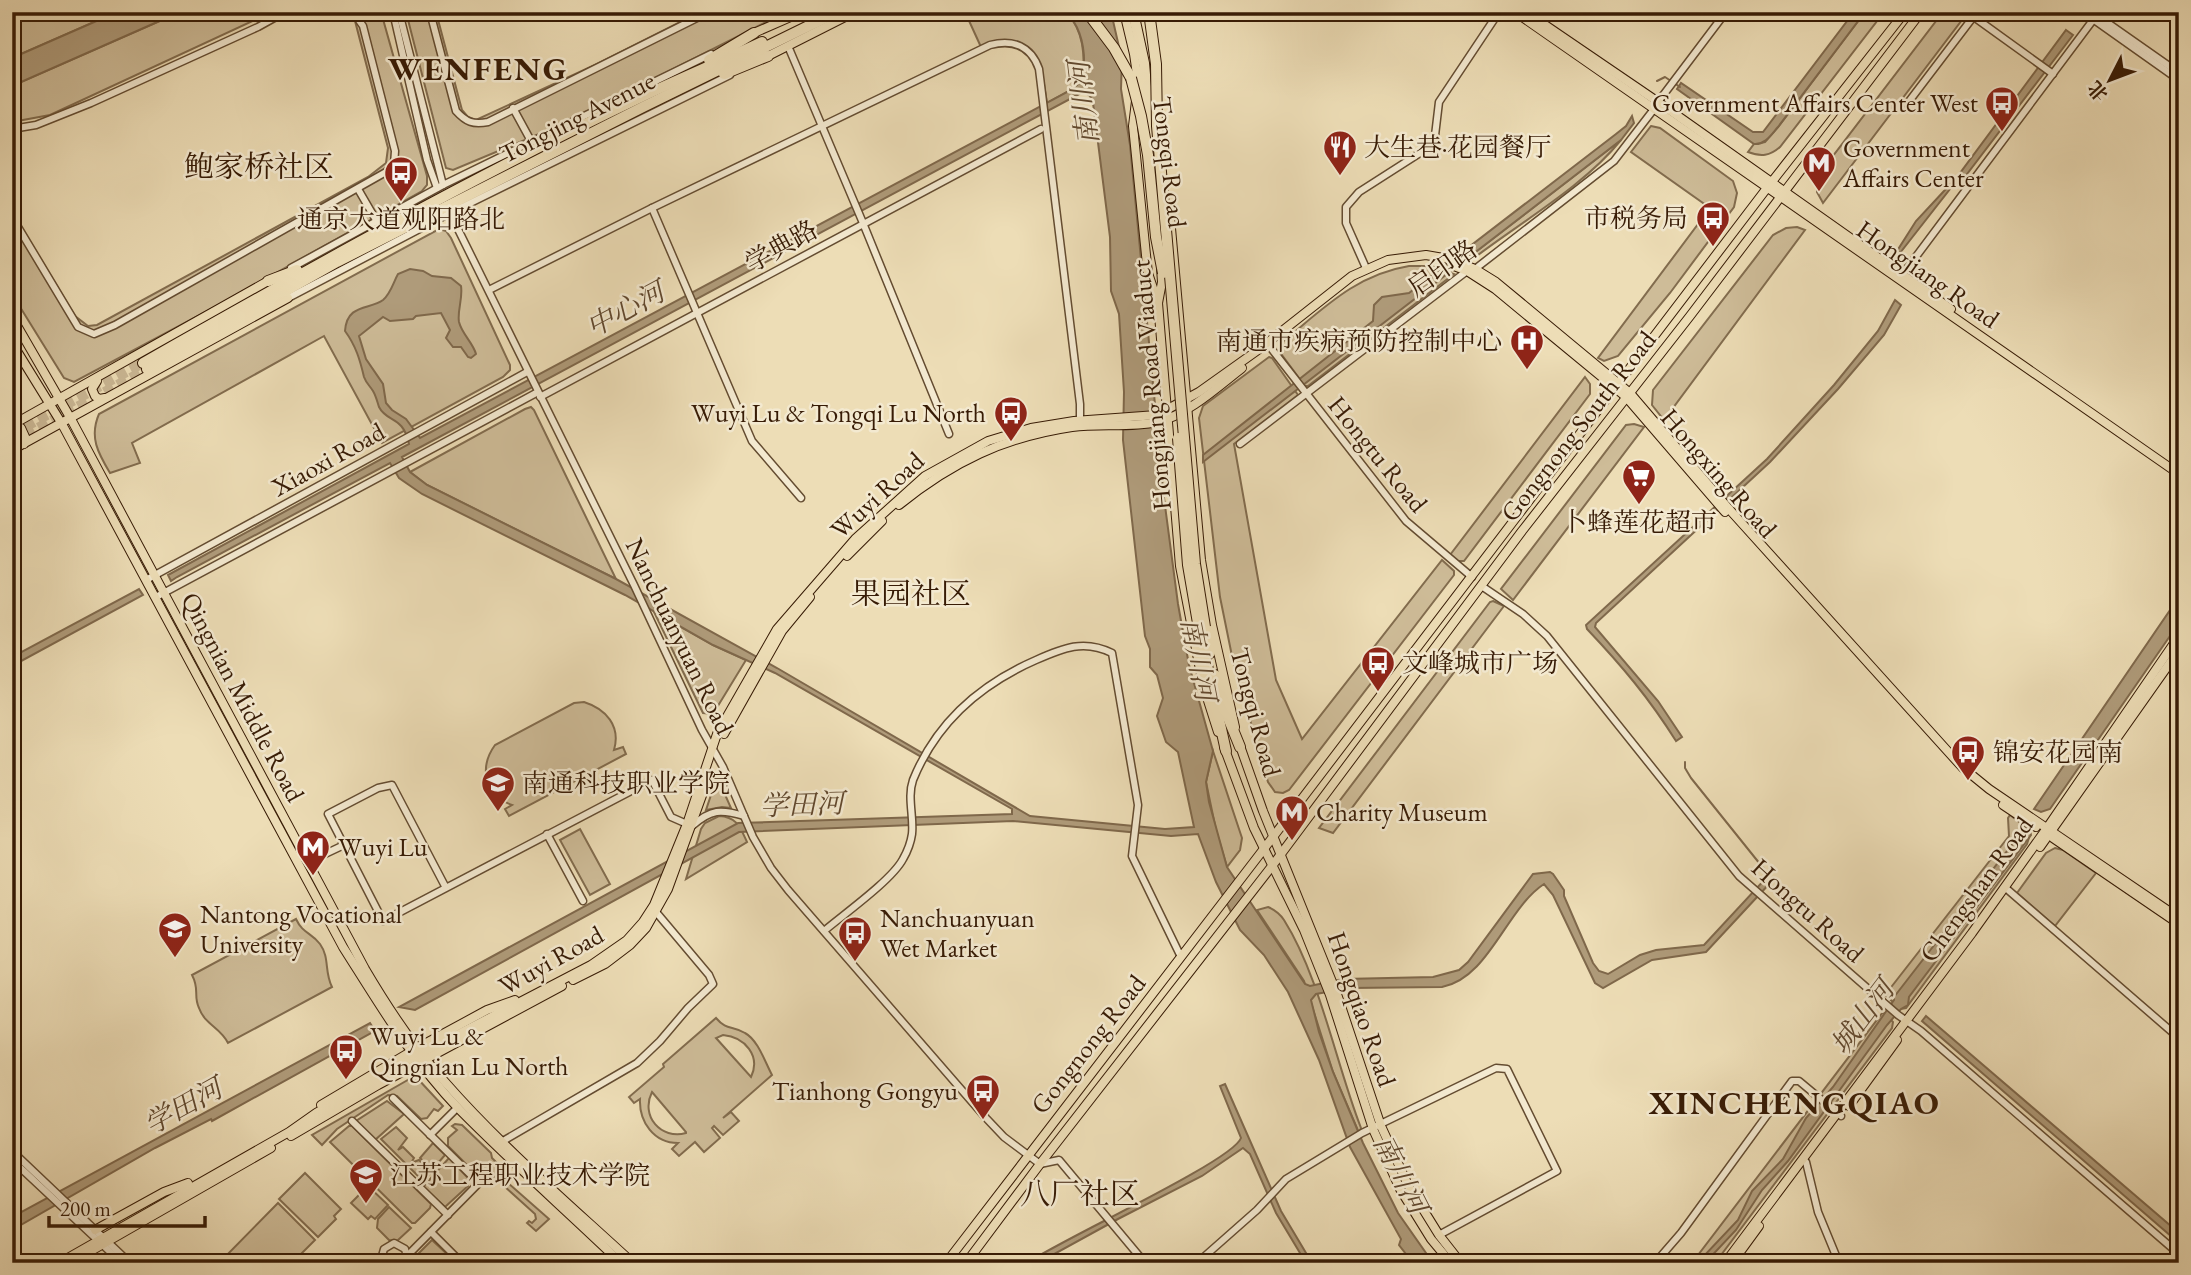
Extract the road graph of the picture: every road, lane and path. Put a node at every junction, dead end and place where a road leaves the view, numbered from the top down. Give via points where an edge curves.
1 (33, 12) edge
2 (285, 12) edge
3 (354, 12) edge
4 (393, 12) edge
5 (399, 12) edge
6 (430, 12) edge
7 (709, 12) edge
8 (802, 12) edge
9 (822, 12) edge
10 (837, 12) edge
11 (855, 12) edge
12 (1087, 12) edge
13 (1124, 12) edge
14 (1133, 12) edge
15 (1144, 12) edge
16 (1499, 12) edge
17 (1515, 12) edge
18 (1525, 12) edge
19 (1726, 12) edge
20 (1905, 12) edge
21 (1921, 12) edge
22 (2083, 12) edge
23 (1976, 15) edge
24 (2095, 15) edge
25 (12, 21) edge
26 (754, 33) junction
27 (788, 46) junction
28 (761, 50) junction
29 (1137, 70) junction
30 (2051, 72) junction
31 (2179, 73) edge
32 (2179, 80) edge
33 (642, 102) junction
34 (1907, 104) dead end
35 (1656, 106) junction
36 (513, 108) junction
37 (822, 126) junction
38 (12, 129) edge
39 (1041, 129) dead end
40 (531, 141) junction
41 (1770, 185) junction
42 (440, 186) junction
43 (358, 188) junction
44 (1782, 194) junction
45 (652, 208) junction
46 (450, 213) junction
47 (12, 217) edge
48 (376, 220) junction
49 (863, 223) junction
50 (333, 260) junction
51 (1446, 260) junction
52 (1163, 264) junction
53 (1366, 268) junction
54 (1468, 268) junction
55 (1900, 276) junction
56 (268, 281) junction
57 (489, 290) junction
58 (288, 298) junction
59 (1158, 303) junction
60 (696, 314) junction
61 (12, 317) edge
62 (12, 343) edge
63 (1268, 344) junction
64 (145, 366) tunnel mouth
65 (528, 374) junction
66 (99, 379) junction
67 (1616, 386) junction
68 (1304, 392) junction
69 (538, 393) junction
70 (1628, 395) junction
71 (105, 398) junction
72 (60, 399) junction
73 (1187, 403) junction
74 (50, 404) junction
75 (1168, 414) junction
76 (71, 419) junction
77 (62, 424) junction
78 (1080, 424) junction
79 (12, 426) edge
80 (948, 434) dead end
81 (23, 443) junction
82 (1240, 444) dead end
83 (12, 450) edge
84 (2179, 467) edge
85 (2179, 474) edge
86 (801, 498) dead end
87 (1472, 577) junction
88 (150, 578) junction
89 (1483, 587) junction
90 (159, 595) junction
91 (1202, 628) junction
92 (2179, 636) edge
93 (2179, 650) edge
94 (1240, 747) junction
95 (713, 749) junction
96 (1226, 751) junction
97 (745, 819) junction
98 (689, 825) junction
99 (2048, 832) junction
100 (547, 834) junction
101 (1273, 837) junction
102 (344, 845) junction
103 (1264, 850) junction
104 (1280, 854) junction
105 (308, 862) junction
106 (1272, 866) junction
107 (446, 887) junction
108 (2008, 890) junction
109 (583, 901) dead end
110 (654, 911) junction
111 (2179, 918) edge
112 (2179, 924) edge
113 (824, 931) junction
114 (1181, 957) junction
115 (1327, 979) junction
116 (1905, 1019) junction
117 (2179, 1038) edge
118 (419, 1055) junction
119 (393, 1098) dead end
120 (460, 1105) junction
121 (1836, 1113) junction
122 (352, 1121) dead end
123 (1377, 1127) junction
124 (430, 1135) junction
125 (503, 1141) junction
126 (12, 1151) edge
127 (1029, 1156) junction
128 (12, 1160) edge
129 (1805, 1161) junction
130 (1040, 1164) junction
131 (51, 1192) junction
132 (448, 1215) junction
133 (431, 1232) junction
134 (1439, 1235) junction
135 (101, 1238) junction
136 (2179, 1254) edge
137 (406, 1260) edge
138 (59, 1263) edge
139 (70, 1263) edge
140 (122, 1263) edge
141 (130, 1263) edge
142 (384, 1263) edge
143 (462, 1263) edge
144 (621, 1263) edge
145 (633, 1263) edge
146 (946, 1263) edge
147 (966, 1263) edge
148 (1145, 1263) edge
149 (1197, 1263) edge
150 (1451, 1263) edge
151 (1461, 1263) edge
152 (1655, 1263) edge
153 (1725, 1263) edge
154 (1732, 1263) edge
155 (1839, 1263) edge

1 - 25 street
2 - 38 street via 91,103 36,125
3 - 43 street via 363,26 395,151 394,165
4 - 42 street via 428,160
5 - 42 street
6 - 36 street via 457,111 463,118 470,123 488,122
7 - 36 street
8 - 26 main road
9 - 28 highway, Tongjing Avenue
10 - 28 highway, Tongjing Avenue
11 - 27 main road, Tongjing Avenue
12 - 52 highway, bridge via 1130,78 1144,129
13 - 29 main road, Tongqi Road
14 - 52 highway, Hongjiang Road Viaduct, bridge via 1144,63
15 - 73 main road, Tongqi Road
15 - 91 highway, Hongjiang Road Viaduct, bridge via 1156,64 1157,126
16 - 53 street via 1438,102 1434,144 1359,192 1346,207 1346,223
17 - 35 main road, Hongjiang Road
18 - 35 main road, Hongjiang Road
19 - 35 street, 启印路
20 - 41 main road, Gongnong South Road
21 - 44 main road, Gongnong South Road
22 - 24 street
23 - 30 street
23 - 34 street
24 - 30 street
24 - 31 street
24 - 32 street
26 - 33 highway
26 - 40 street
27 - 28 main road, Tongjing Avenue
27 - 37 street
28 - 33 highway, Tongjing Avenue
28 - 33 highway
28 - 46 street
29 - 59 main road, Tongqi Road via 1153,180 1162,282
29 - 59 main road via 1133,126 1149,273
30 - 55 street
33 - 50 highway, Tongjing Avenue
35 - 41 main road, Hongjiang Road
35 - 54 street, 启印路 via 1615,161
36 - 40 street
37 - 45 street
37 - 49 street
37 - 78 street via 990,45 1009,42 1030,53 1041,83
39 - 49 street, 学典路
40 - 42 street
41 - 44 main road, Hongjiang Road
41 - 67 main road, Gongnong South Road
42 - 48 street
43 - 47 street via 94,334 78,327
43 - 48 street
44 - 55 main road, Hongjiang Road
44 - 70 main road, Gongnong South Road
45 - 57 street
45 - 60 street
46 - 57 street, Nanchuanyuan Road
46 - 58 street
48 - 56 street
49 - 60 street, 学典路
49 - 80 street
50 - 56 highway
50 - 58 highway
50 - 64 highway
51 - 53 main road, Hongxing Road via 1410,256
51 - 54 main road, Hongxing Road
51 - 63 main road, Hongxing Road via 1410,260 1366,273
52 - 91 highway, Hongjiang Road Viaduct, bridge via 1188,565
53 - 63 main road, Hongxing Road
54 - 67 main road, Hongxing Road
54 - 68 street, 启印路
55 - 84 main road, Hongjiang Road
55 - 85 main road, Hongjiang Road
56 - 66 main road
57 - 65 street, Nanchuanyuan Road
58 - 71 main road
59 - 75 main road, Tongqi Road
60 - 69 street, 学典路
60 - 86 street via 752,441
61 - 72 main road, Qingnian Middle Road
62 - 74 main road, Qingnian Middle Road
63 - 68 street, Hongtu Road
63 - 73 main road, Hongxing Road via 1200,401
65 - 69 street, Nanchuanyuan Road
65 - 88 street, Xiaoxi Road
66 - 71 main road via 93,394
66 - 72 main road
67 - 70 main road, Hongxing Road
67 - 87 main road, Gongnong South Road
68 - 82 street, 启印路
68 - 87 street, Hongtu Road via 1406,521
69 - 90 street, Xiaoxi Road
69 - 95 street, Nanchuanyuan Road
70 - 89 main road, Gongnong South Road
70 - 99 main road, Hongxing Road via 1718,501 1962,767
71 - 76 main road
72 - 74 main road
72 - 76 main road, Qingnian Middle Road
73 - 75 main road, Wuyi Road
73 - 94 main road, Tongqi Road via 1201,560
74 - 77 main road, Qingnian Middle Road
74 - 79 main road
75 - 78 main road, Wuyi Road via 1157,419
75 - 96 main road, Tongqi Road via 1180,566 1203,685
76 - 77 main road
76 - 88 main road, Qingnian Middle Road
77 - 81 main road
77 - 88 main road, Qingnian Middle Road
78 - 95 main road, Wuyi Road via 989,448 958,463 893,510 835,568 782,631
79 - 81 main road via 25,433
81 - 83 main road
87 - 101 main road, Gongnong South Road
88 - 90 main road, Qingnian Middle Road
89 - 104 main road, Gongnong South Road
89 - 116 street, Hongtu Road via 1547,636 1753,890
90 - 105 main road, Qingnian Middle Road
90 - 118 main road, Qingnian Middle Road via 343,947
91 - 94 highway, Hongjiang Road Viaduct
91 - 96 highway, Hongjiang Road Viaduct
92 - 99 main road, Chengshan Road
93 - 99 main road, Chengshan Road
94 - 101 main road, Tongqi Road
95 - 97 street, Nanchuanyuan Road
95 - 98 main road, Wuyi Road
96 - 103 main road, Tongqi Road
97 - 98 street via 720,810
97 - 113 street, Nanchuanyuan Road via 782,883
98 - 100 street via 671,817 652,780
98 - 110 main road, Wuyi Road
99 - 108 main road, Chengshan Road
99 - 111 main road, Hongxing Road
99 - 112 main road, Hongxing Road
99 - 116 main road, Chengshan Road
100 - 107 street
100 - 109 street
101 - 103 main road, Gongnong South Road
101 - 104 main road, Hongqiao Road
102 - 105 street
102 - 107 street via 383,921
102 - 107 street via 328,814 392,785
103 - 106 main road, Hongqiao Road
103 - 114 main road, Gongnong Road
104 - 106 main road, Gongnong South Road
104 - 115 main road, Hongqiao Road
105 - 118 main road, Qingnian Middle Road via 365,969
106 - 115 main road, Hongqiao Road
106 - 130 main road, Gongnong Road
108 - 116 main road, Chengshan Road
108 - 117 street
110 - 118 main road, Wuyi Road via 617,949 528,998 487,1010
110 - 118 main road, Wuyi Road via 642,933 605,964
110 - 125 street via 713,984 637,1063
113 - 114 street via 902,860 912,833 912,784 929,748 973,697 1010,671 1056,650 1095,645 1112,653 1138,804 1132,856
113 - 127 street, Nanchuanyuan Road via 986,1118
114 - 127 main road, Gongnong Road
115 - 123 main road, Hongqiao Road
116 - 121 main road, Chengshan Road
116 - 136 street, Hongtu Road
118 - 120 main road, Qingnian Middle Road
118 - 135 main road, Wuyi Road via 378,1085 168,1208
118 - 135 main road via 331,1097 289,1132 208,1177 163,1192
119 - 124 street
120 - 124 street
120 - 125 main road, Qingnian Middle Road
120 - 144 main road, Qingnian Middle Road
121 - 129 main road, Chengshan Road
121 - 152 street via 1798,1080 1792,1081
122 - 132 street
123 - 134 main road, Hongqiao Road
123 - 134 street via 1496,1068 1510,1074 1557,1171
123 - 149 street via 1286,1179
123 - 150 main road, Hongqiao Road via 1400,1189
124 - 132 street via 479,1183
125 - 145 main road, Qingnian Middle Road
126 - 131 street
127 - 130 street, Nanchuanyuan Road
127 - 146 main road, Gongnong Road
128 - 131 street
129 - 153 main road, Chengshan Road
129 - 154 main road, Chengshan Road
129 - 155 street via 1818,1212
130 - 147 main road, Gongnong Road
130 - 148 street via 1059,1160
131 - 135 street
132 - 133 street
133 - 137 street
133 - 143 street
134 - 151 main road, Hongqiao Road
135 - 138 main road, Wuyi Road
135 - 139 main road, Wuyi Road
135 - 140 street
135 - 141 street
137 - 142 street via 402,1246 390,1244 383,1252

